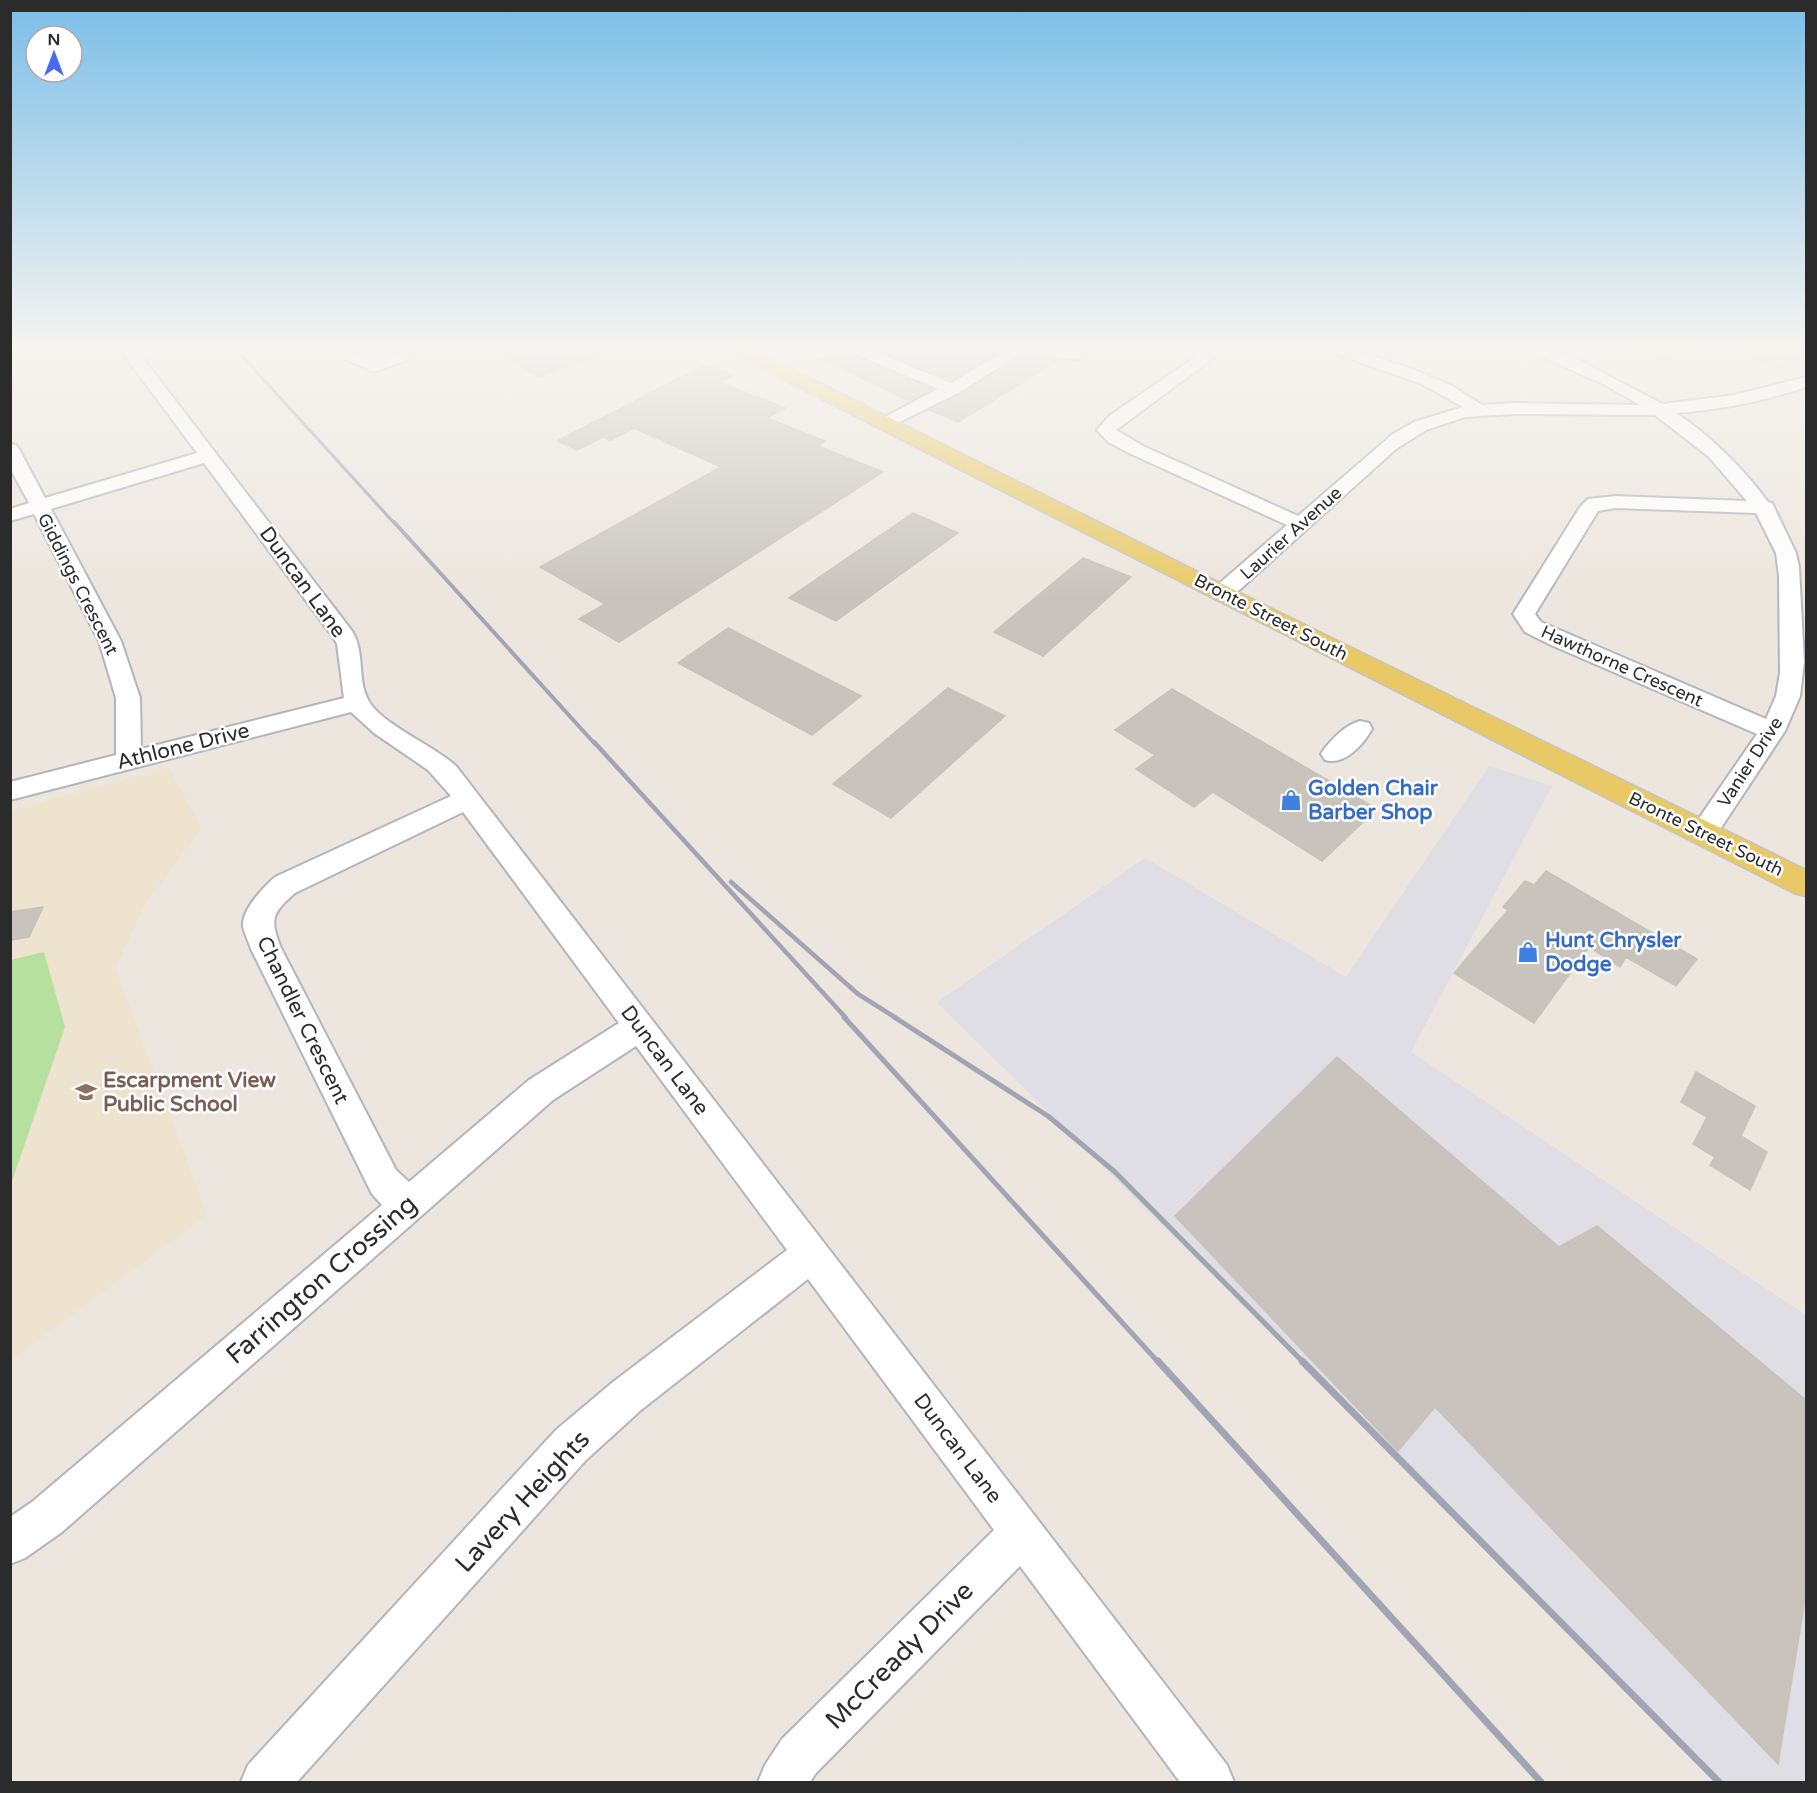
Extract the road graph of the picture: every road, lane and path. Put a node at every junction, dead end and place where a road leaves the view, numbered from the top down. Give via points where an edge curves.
1 (190, 432) edge
2 (905, 432) edge
3 (1108, 432) edge
4 (1410, 432) edge
5 (1687, 432) edge
6 (10, 449) edge
7 (208, 456) junction
8 (39, 507) junction
9 (1765, 507) junction
10 (10, 515) edge
11 (1300, 524) junction
12 (1222, 593) junction
13 (1800, 645) edge
14 (357, 703) junction
15 (1360, 729) dead end
16 (1773, 731) junction
17 (1335, 754) dead end
18 (129, 760) junction
19 (10, 791) edge
20 (467, 799) junction
21 (1703, 833) junction
22 (1806, 884) edge
23 (639, 1027) junction
24 (407, 1205) junction
25 (812, 1254) junction
26 (1022, 1533) junction
27 (10, 1543) edge
28 (265, 1782) edge
29 (782, 1782) edge
30 (1210, 1782) edge

1 - 7 street, Duncan Lane
2 - 12 main road, Bronte Street South
3 - 11 street via 1137,450
4 - 11 street, Laurier Avenue
5 - 9 street, Vanier Drive via 1741,478
6 - 8 street, Giddings Crescent
7 - 8 street
7 - 14 street, Duncan Lane via 344,636
8 - 10 street
8 - 18 street, Giddings Crescent via 110,641 128,698
9 - 13 street, Vanier Drive via 1787,556
9 - 16 street, Hawthorne Crescent via 1595,503 1524,614 1533,627 1559,640
11 - 12 street, Laurier Avenue
12 - 21 main road, Bronte Street South
13 - 16 street, Vanier Drive via 1791,687
14 - 18 street, Athlone Drive
14 - 20 street, Duncan Lane via 374,721 436,760
15 - 17 street
16 - 21 street, Vanier Drive
18 - 19 street, Athlone Drive
20 - 23 street, Duncan Lane
20 - 24 street, Chandler Crescent via 285,885 269,899 258,920 266,949 384,1182
21 - 22 main road, Bronte Street South
23 - 24 street, Farrington Crossing via 541,1090
23 - 25 street, Duncan Lane
24 - 27 street, Farrington Crossing via 47,1517
25 - 26 street, Duncan Lane
25 - 28 street, Lavery Heights via 627,1395 571,1445
26 - 29 street, McCready Drive via 799,1756
26 - 30 street, Duncan Lane

